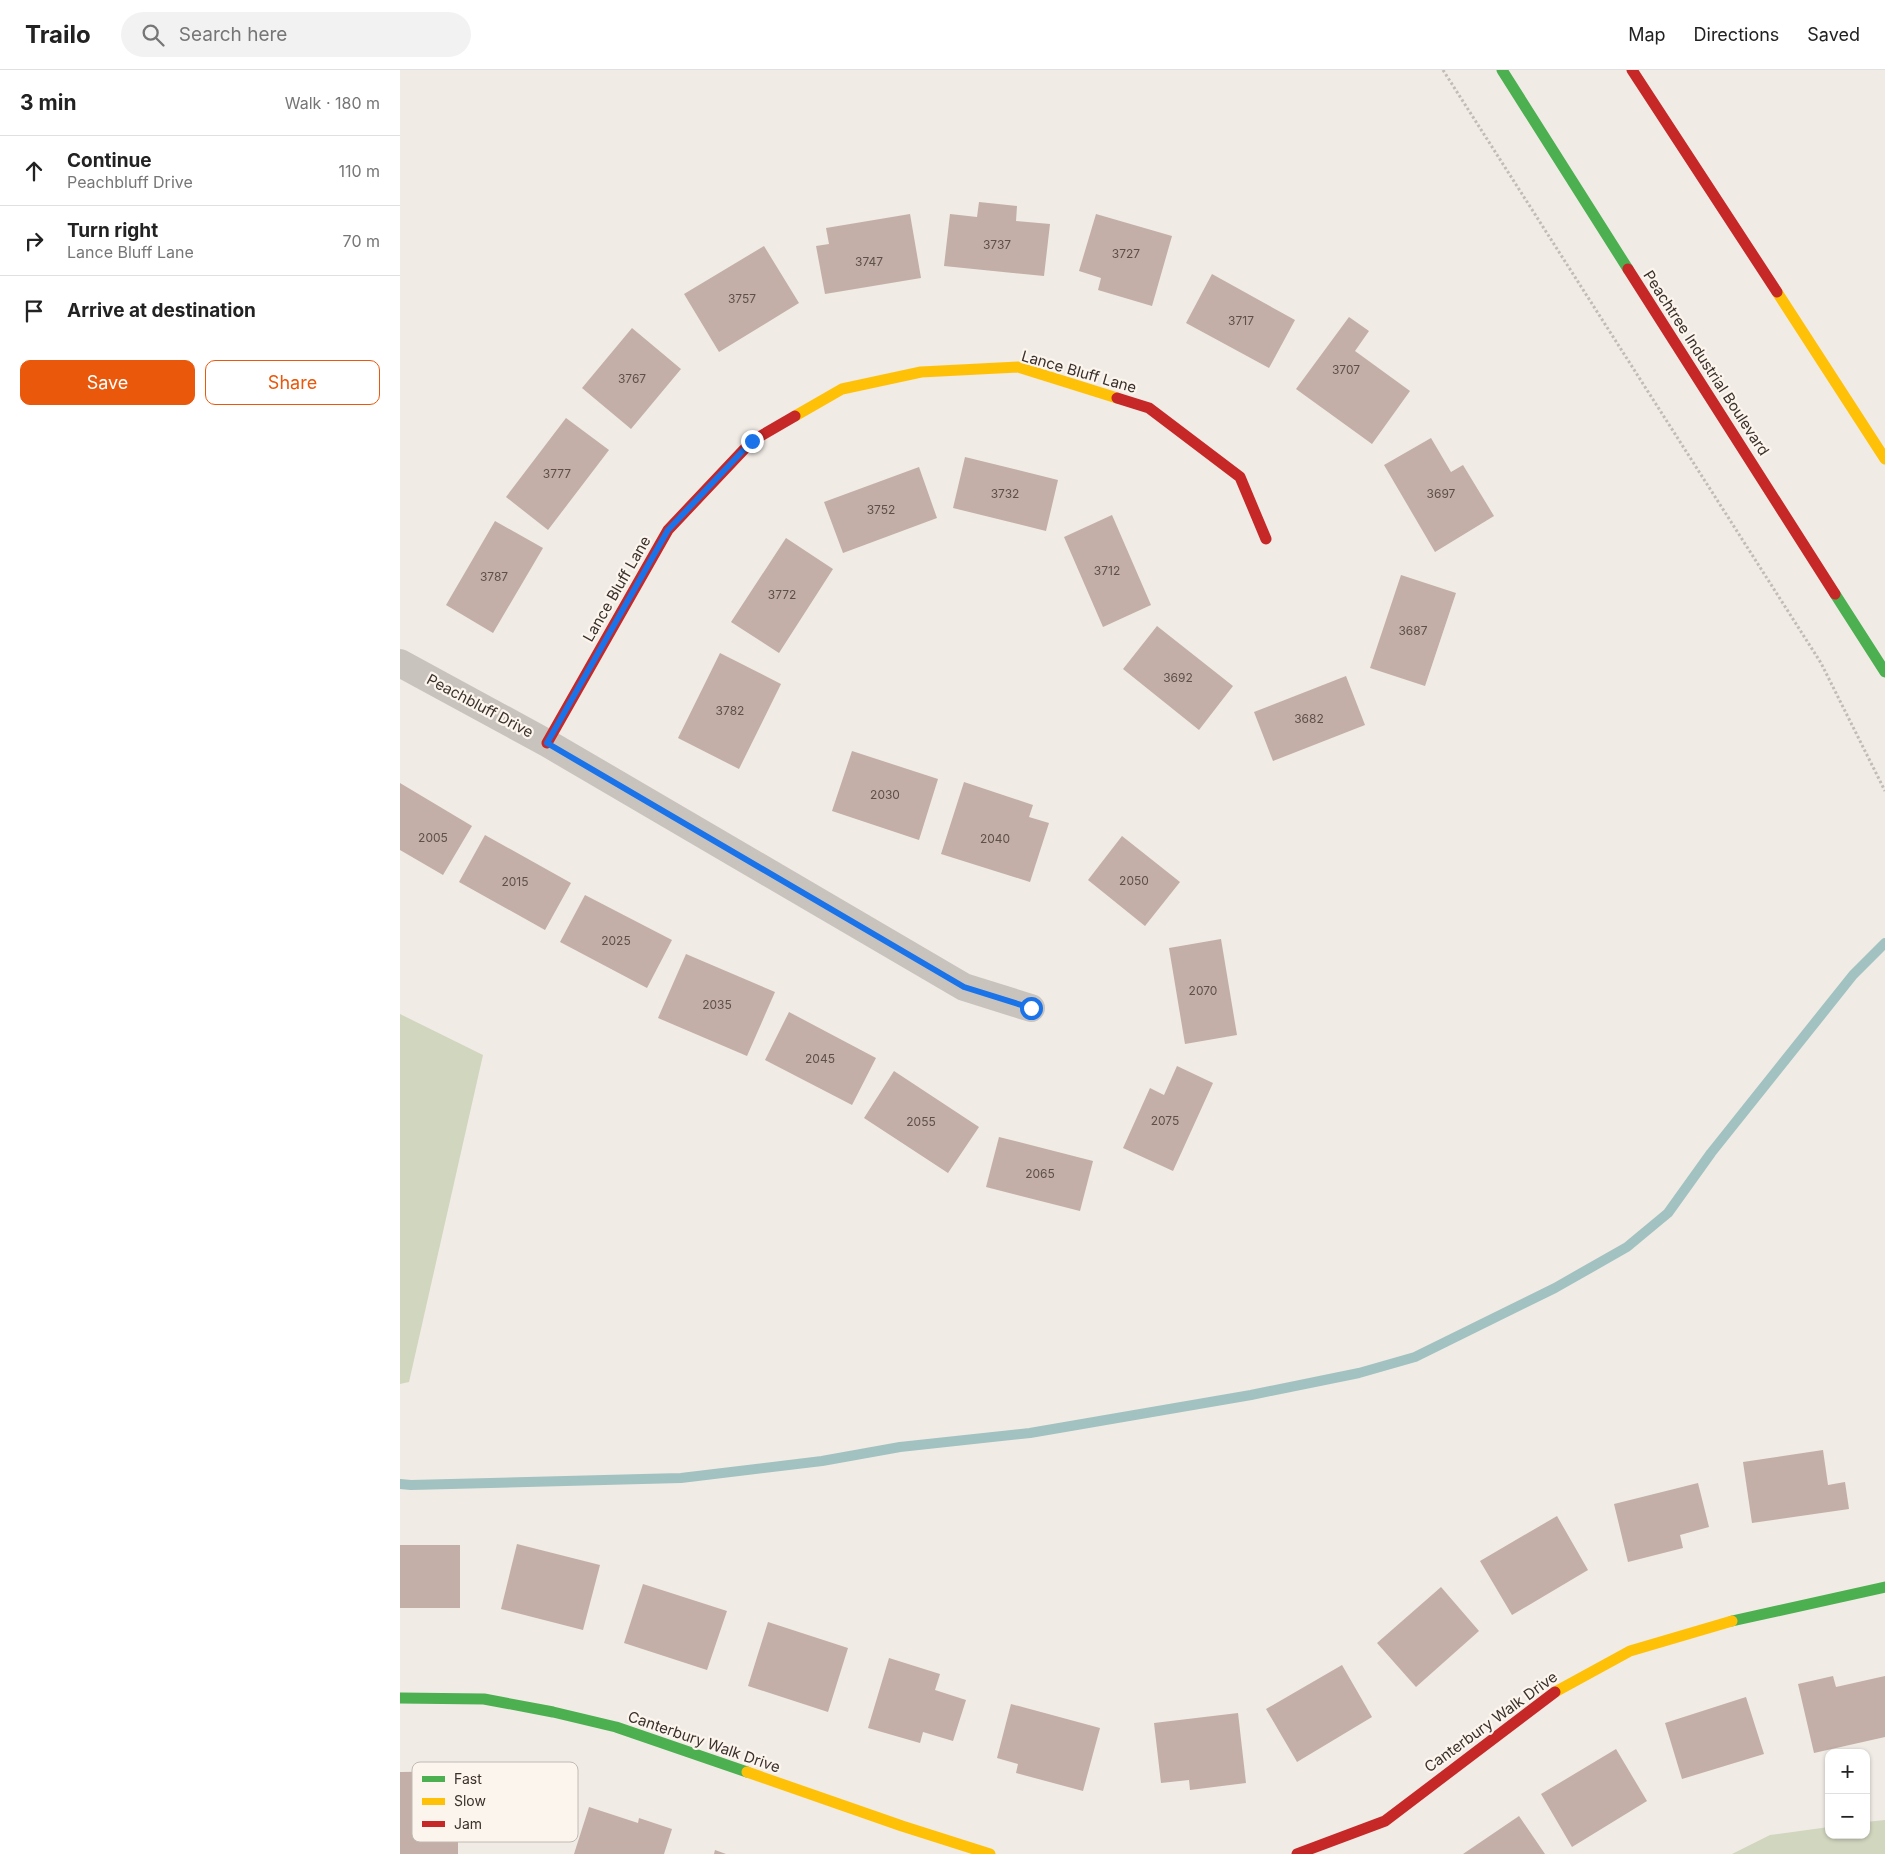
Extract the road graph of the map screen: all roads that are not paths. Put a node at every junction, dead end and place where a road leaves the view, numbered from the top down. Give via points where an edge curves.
1 (1502, 70) edge
2 (1632, 70) edge
3 (1885, 459) edge
4 (1266, 539) dead end
5 (400, 663) edge
6 (1885, 672) edge
7 (547, 743) junction
8 (1031, 1008) dead end
9 (1885, 1587) edge
10 (400, 1698) edge
11 (990, 1854) edge
12 (1297, 1854) edge

1 - 6 main road, Peachtree Industrial Boulevard
2 - 3 main road
4 - 7 main road, Lance Bluff Lane via 1240,477 1149,408 1018,367 921,372 842,389 752,441 668,530
5 - 7 street, Peachbluff Drive
7 - 8 street, Peachbluff Drive via 964,987
9 - 12 main road, Canterbury Walk Drive via 1712,1626 1630,1651 1558,1689 1385,1821
10 - 11 main road, Canterbury Walk Drive via 484,1699 616,1727

